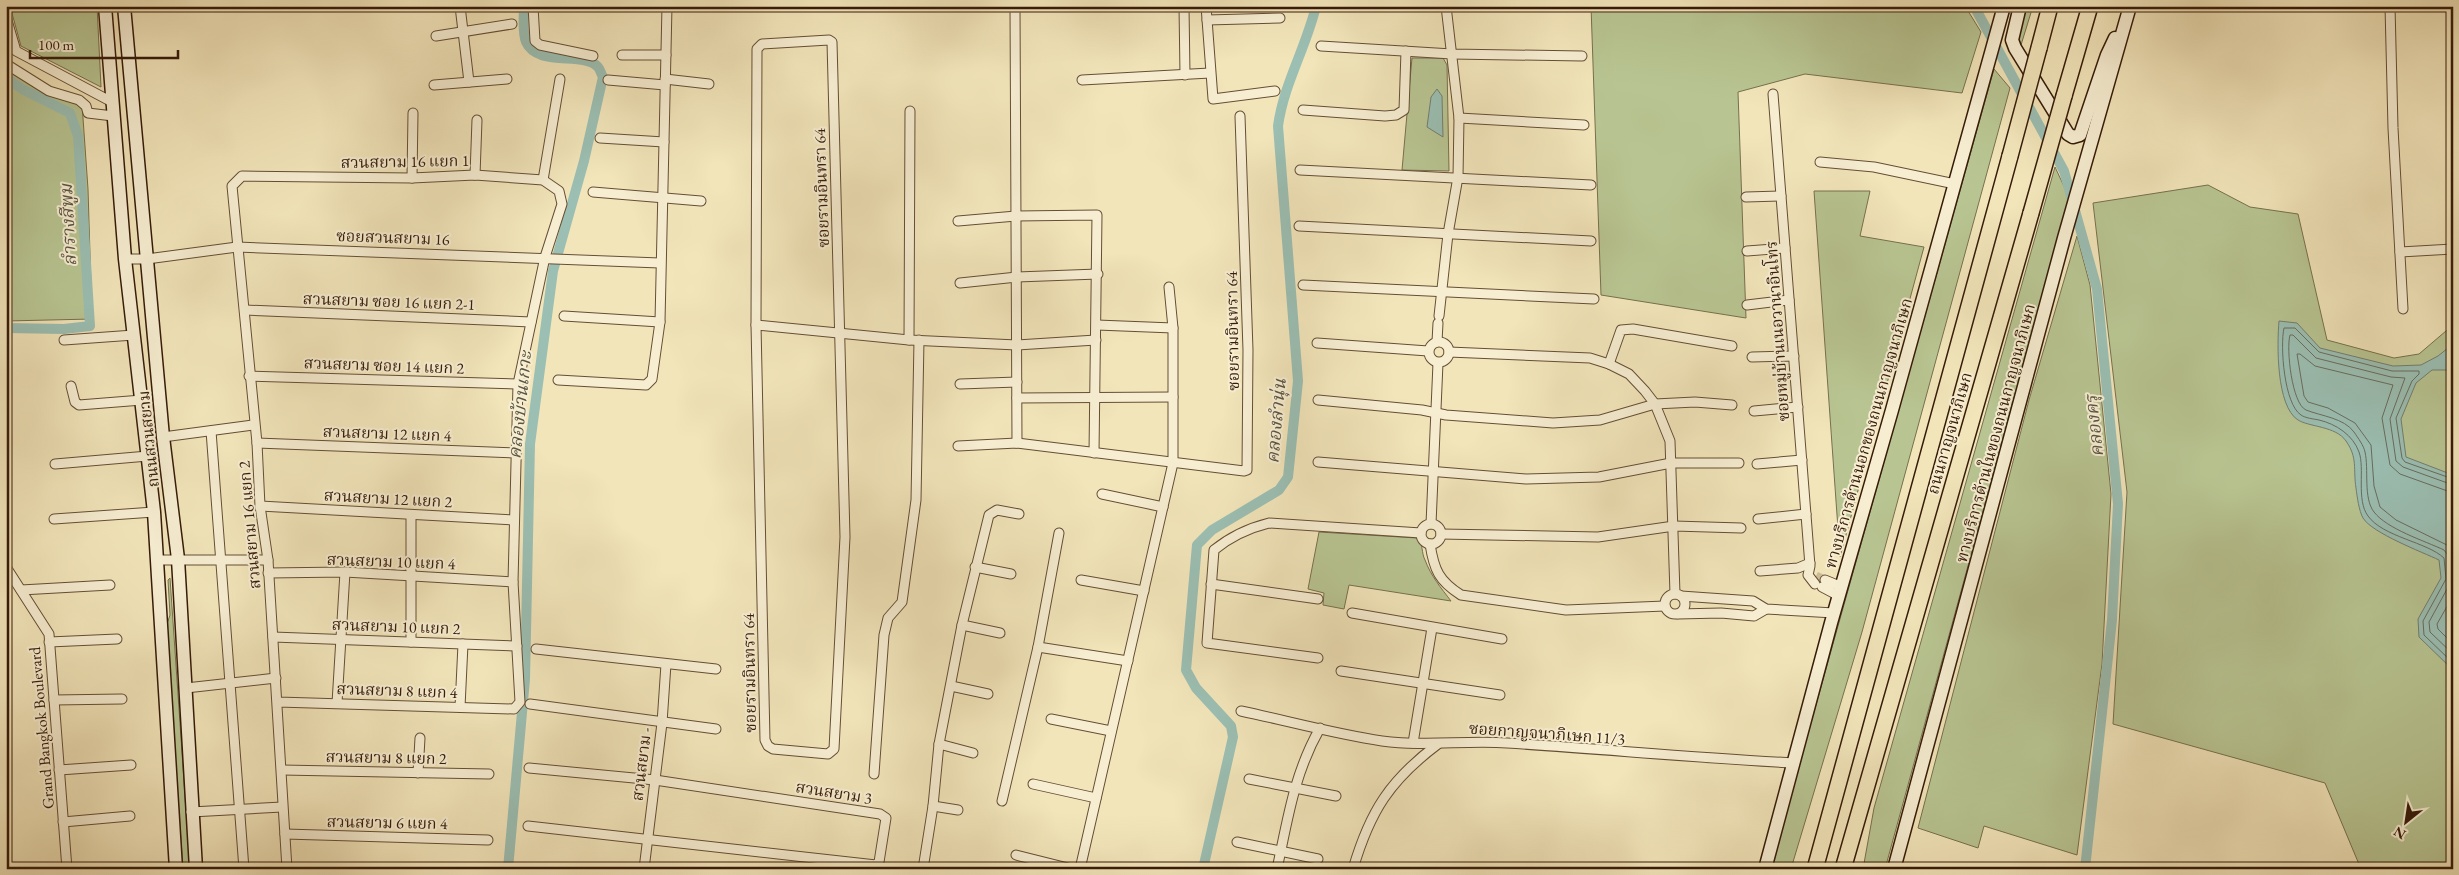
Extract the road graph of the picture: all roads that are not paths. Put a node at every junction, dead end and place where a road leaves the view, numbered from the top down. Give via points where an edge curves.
1 (105, 6) edge
2 (124, 6) edge
3 (460, 6) edge
4 (533, 6) edge
5 (667, 6) edge
6 (1014, 6) edge
7 (1184, 6) edge
8 (1206, 6) edge
9 (1446, 6) edge
10 (2004, 6) edge
11 (2020, 6) edge
12 (2050, 6) edge
13 (2090, 6) edge
14 (2130, 6) edge
15 (2390, 6) edge
16 (6, 17) edge
17 (1280, 18) dead end
18 (1207, 20) junction
19 (512, 24) dead end
20 (463, 31) junction
21 (436, 36) dead end
22 (1321, 46) dead end
23 (1406, 52) junction
24 (1452, 54) junction
25 (622, 55) dead end
26 (666, 55) junction
27 (593, 56) dead end
28 (1582, 56) dead end
29 (6, 64) edge
30 (1210, 74) junction
31 (1185, 75) junction
32 (507, 79) dead end
33 (560, 79) dead end
34 (608, 80) dead end
35 (1082, 80) dead end
36 (469, 82) junction
37 (665, 82) junction
38 (708, 84) dead end
39 (434, 85) dead end
40 (1275, 92) dead end
41 (1773, 94) dead end
42 (112, 102) junction
43 (910, 110) dead end
44 (1303, 110) dead end
45 (412, 113) dead end
46 (113, 116) junction
47 (1240, 116) dead end
48 (1458, 118) junction
49 (476, 120) dead end
50 (1584, 125) dead end
51 (600, 138) dead end
52 (664, 142) junction
53 (1820, 162) dead end
54 (1300, 170) dead end
55 (475, 175) junction
56 (1458, 177) junction
57 (412, 178) junction
58 (236, 180) joint
59 (543, 180) junction
60 (1955, 184) junction
61 (1591, 185) dead end
62 (593, 192) dead end
63 (1781, 196) junction
64 (1746, 198) dead end
65 (662, 199) junction
66 (701, 201) dead end
67 (1016, 216) junction
68 (958, 221) dead end
69 (1299, 226) dead end
70 (1448, 234) junction
71 (1591, 241) dead end
72 (237, 248) junction
73 (1785, 248) junction
74 (2453, 249) edge
75 (1747, 251) dead end
76 (2400, 252) junction
77 (549, 257) junction
78 (126, 259) junction
79 (147, 259) junction
80 (660, 263) junction
81 (1098, 274) junction
82 (1017, 277) junction
83 (960, 283) dead end
84 (1303, 285) dead end
85 (1168, 287) dead end
86 (1443, 292) junction
87 (1594, 299) dead end
88 (1789, 300) junction
89 (1747, 305) dead end
90 (2403, 309) dead end
91 (245, 310) junction
92 (564, 316) dead end
93 (531, 322) junction
94 (660, 322) junction
95 (756, 325) junction
96 (1097, 325) junction
97 (1173, 328) junction
98 (134, 334) junction
99 (841, 334) junction
100 (64, 340) dead end
101 (909, 340) junction
102 (919, 340) junction
103 (1096, 340) junction
104 (1437, 342) junction
105 (1317, 343) dead end
106 (1017, 345) junction
107 (1732, 346) dead end
108 (1428, 351) junction
109 (1449, 352) junction
110 (1794, 356) junction
111 (1752, 357) dead end
112 (1438, 363) junction
113 (1609, 364) junction
114 (249, 376) junction
115 (558, 380) dead end
116 (1017, 382) junction
117 (518, 384) junction
118 (960, 384) dead end
119 (71, 386) dead end
120 (1173, 397) junction
121 (1017, 398) junction
122 (1095, 399) junction
123 (142, 400) junction
124 (1318, 400) dead end
125 (1655, 404) junction
126 (1732, 405) dead end
127 (1798, 408) junction
128 (1754, 411) dead end
129 (1436, 413) junction
130 (253, 425) junction
131 (211, 431) junction
132 (163, 437) junction
133 (257, 443) junction
134 (1017, 443) junction
135 (958, 446) dead end
136 (516, 453) junction
137 (1094, 453) junction
138 (148, 456) junction
139 (1802, 460) junction
140 (1318, 462) dead end
141 (1173, 463) junction
142 (1671, 463) junction
143 (1739, 463) dead end
144 (55, 464) dead end
145 (1757, 464) dead end
146 (1434, 472) junction
147 (1102, 494) dead end
148 (260, 506) junction
149 (1163, 507) junction
150 (154, 512) junction
151 (1019, 514) dead end
152 (1806, 514) junction
153 (412, 515) junction
154 (54, 519) dead end
155 (1758, 519) dead end
156 (514, 520) junction
157 (1431, 524) junction
158 (1674, 526) junction
159 (1741, 528) dead end
160 (1059, 533) dead end
161 (1420, 533) junction
162 (1441, 534) junction
163 (1430, 544) junction
164 (178, 559) junction
165 (157, 560) junction
166 (222, 560) junction
167 (268, 560) junction
168 (1810, 565) junction
169 (6, 567) edge
170 (975, 567) junction
171 (1760, 571) dead end
172 (345, 572) junction
173 (268, 574) junction
174 (1011, 574) dead end
175 (410, 576) junction
176 (1080, 580) dead end
177 (513, 582) junction
178 (110, 584) dead end
179 (1211, 584) junction
180 (21, 590) junction
181 (1144, 591) junction
182 (1840, 591) junction
183 (1678, 595) junction
184 (1318, 598) dead end
185 (1665, 606) junction
186 (1766, 609) junction
187 (1834, 613) junction
188 (1352, 614) dead end
189 (1678, 614) junction
190 (962, 625) junction
191 (1432, 628) junction
192 (1000, 633) dead end
193 (274, 637) junction
194 (117, 639) dead end
195 (342, 639) junction
196 (1502, 639) dead end
197 (49, 642) junction
198 (411, 642) junction
199 (463, 644) junction
200 (517, 646) junction
201 (1038, 647) junction
202 (536, 649) dead end
203 (1318, 658) dead end
204 (1128, 661) junction
205 (666, 664) junction
206 (716, 669) dead end
207 (1341, 671) dead end
208 (276, 678) junction
209 (232, 683) junction
210 (1423, 684) junction
211 (951, 686) junction
212 (186, 688) junction
213 (988, 694) dead end
214 (1500, 695) dead end
215 (122, 699) dead end
216 (54, 700) junction
217 (278, 702) junction
218 (338, 704) junction
219 (530, 704) dead end
220 (460, 707) junction
221 (1242, 711) dead end
222 (1050, 719) dead end
223 (662, 723) junction
224 (1320, 728) junction
225 (716, 729) dead end
226 (1111, 731) junction
227 (420, 738) dead end
228 (1413, 743) junction
229 (939, 744) junction
230 (1438, 744) junction
231 (973, 752) dead end
232 (1794, 763) junction
233 (131, 765) dead end
234 (529, 768) dead end
235 (59, 770) junction
236 (282, 770) junction
237 (418, 773) junction
238 (489, 774) dead end
239 (874, 774) dead end
240 (1249, 779) dead end
241 (655, 780) junction
242 (1032, 784) dead end
243 (1294, 789) junction
244 (1336, 796) dead end
245 (1096, 798) junction
246 (1002, 801) dead end
247 (933, 806) junction
248 (282, 807) junction
249 (240, 809) junction
250 (958, 810) dead end
251 (191, 812) junction
252 (130, 816) dead end
253 (64, 822) junction
254 (528, 826) dead end
255 (286, 834) junction
256 (647, 838) junction
257 (488, 840) dead end
258 (1237, 842) dead end
259 (1280, 851) junction
260 (1016, 855) dead end
261 (1318, 859) dead end
262 (67, 869) edge
263 (176, 869) edge
264 (196, 869) edge
265 (244, 869) edge
266 (287, 869) edge
267 (644, 869) edge
268 (923, 869) edge
269 (1072, 869) edge
270 (1080, 869) edge
271 (1277, 869) edge
272 (1353, 869) edge
273 (1765, 869) edge
274 (1815, 869) edge
275 (1842, 869) edge
276 (1894, 869) edge

1 - 42 main road, ถนนสวนสยาม
2 - 79 main road, ถนนสวนสยาม
3 - 20 street
4 - 27 street via 535,41 540,45
5 - 26 street
6 - 67 street
7 - 31 street
8 - 18 street
9 - 24 street
10 - 60 main road, ทางบริการด้านนอกของถนนกาญจนาภิเษก
11 - 14 main road via 2012,40 2015,48 2068,134 2076,137 2080,135 2106,55
12 - 274 highway, ถนนกาญจนาภิเษก, bridge
13 - 275 highway, ถนนกาญจนาภิเษก, bridge
14 - 276 main road, ทางบริการด้านในของถนนกาญจนาภิเษก
15 - 76 street
16 - 42 street via 16,52
17 - 18 street
18 - 30 street
19 - 20 street
20 - 21 street
20 - 36 street
22 - 23 street
23 - 24 street
23 - 44 street via 1404,110 1396,115
24 - 28 street
24 - 48 street
25 - 26 street
26 - 37 street
29 - 46 street via 49,92 79,100 88,113
30 - 31 street
30 - 40 street via 1213,99
31 - 35 street
32 - 36 street
33 - 59 street
34 - 37 street
36 - 39 street
37 - 38 street
37 - 52 street
41 - 63 street, ซอยหมู่บ้านเนอวานาอินโทร
42 - 46 main road, ถนนสวนสยาม
43 - 101 street
45 - 57 street
46 - 78 main road, ถนนสวนสยาม
47 - 141 street, ซอยรามอินทรา 64 via 1249,466 1244,471
48 - 50 street
48 - 56 street
49 - 55 street
51 - 52 street
52 - 65 street
53 - 60 street via 1874,167
54 - 56 street
55 - 57 street, สวนสยาม 16 แยก 1
55 - 59 street, สวนสยาม 16 แยก 1
56 - 61 street
56 - 70 street
57 - 58 street, สวนสยาม 16 แยก 1 via 242,176
58 - 72 street, สวนสยาม 16 แยก 2 via 232,186
59 - 77 street via 559,191 562,204
60 - 182 main road, ทางบริการด้านนอกของถนนกาญจนาภิเษก
62 - 65 street
63 - 64 street
63 - 73 street, ซอยหมู่บ้านเนอวานาอินโทร
65 - 66 street
65 - 80 street
67 - 68 street
67 - 81 street via 1097,215
67 - 82 street
69 - 70 street
70 - 71 street
70 - 86 street
72 - 77 street, ซอยสวนสยาม 16
72 - 79 street, ซอยสวนสยาม 16
72 - 91 street, สวนสยาม 16 แยก 2
73 - 75 street
73 - 88 street, ซอยหมู่บ้านเนอวานาอินโทร
74 - 76 street
76 - 90 street
77 - 80 street, ซอยสวนสยาม 16
77 - 93 street
78 - 79 street, ซอยสวนสยาม 16
78 - 98 main road, ถนนสวนสยาม
79 - 132 main road, ถนนสวนสยาม
80 - 94 street
81 - 82 street
81 - 96 street
82 - 83 street
82 - 106 street
84 - 86 street
85 - 97 street
86 - 87 street
86 - 104 street
88 - 89 street
88 - 110 street, ซอยหมู่บ้านเนอวานาอินโทร
91 - 93 street, สวนสยาม ซอย 16 แยก 2-1
91 - 114 street, สวนสยาม 16 แยก 2
92 - 94 street
93 - 117 street
94 - 115 street via 650,383 646,386
95 - 99 street
95 - 99 street, ซอยรามอินทรา 64 via 759,46 831,40
95 - 99 street, ซอยรามอินทรา 64 via 765,740 773,749 828,754 834,749 845,537
96 - 97 street
96 - 103 street
97 - 120 street
98 - 100 street
98 - 123 main road, ถนนสวนสยาม
99 - 101 street
101 - 102 street
102 - 106 street
102 - 239 street via 916,500 902,602 888,618 884,635
103 - 106 street
103 - 122 street
104 - 108 street
104 - 109 street via 1447,346
105 - 108 street
106 - 116 street
107 - 113 street via 1633,329 1622,330
108 - 112 street via 1432,360
109 - 112 street via 1447,359
109 - 113 street via 1590,358
110 - 111 street
110 - 127 street, ซอยหมู่บ้านเนอวานาอินโทร
112 - 129 street
113 - 125 street via 1628,374
114 - 117 street, สวนสยาม ซอย 14 แยก 2
114 - 130 street, สวนสยาม 16 แยก 2
116 - 118 street
116 - 121 street
117 - 136 street
119 - 123 street via 75,402 79,405
120 - 122 street
120 - 141 street
121 - 122 street
121 - 134 street
122 - 137 street
123 - 138 main road, ถนนสวนสยาม
124 - 129 street
125 - 126 street via 1694,402
125 - 129 street via 1600,420 1553,423
125 - 142 street via 1670,441
127 - 128 street
127 - 139 street, ซอยหมู่บ้านเนอวานาอินโทร
129 - 146 street
130 - 131 street
130 - 133 street, สวนสยาม 16 แยก 2
131 - 132 street
131 - 166 street
132 - 164 main road, ถนนสวนสยาม
133 - 136 street, สวนสยาม 12 แยก 4
133 - 148 street, สวนสยาม 16 แยก 2
134 - 135 street, ซอยรามอินทรา 64
134 - 137 street, ซอยรามอินทรา 64
136 - 156 street
137 - 141 street, ซอยรามอินทรา 64
138 - 144 street
138 - 150 main road, ถนนสวนสยาม
139 - 145 street
139 - 152 street, ซอยหมู่บ้านเนอวานาอินโทร
140 - 146 street
141 - 149 street
142 - 143 street
142 - 146 street via 1599,477 1526,479
142 - 158 street
146 - 157 street
147 - 149 street
148 - 153 street, สวนสยาม 12 แยก 2
148 - 167 street, สวนสยาม 16 แยก 2
149 - 181 street
150 - 154 street
150 - 165 main road, ถนนสวนสยาม
151 - 170 street via 997,510 988,515
152 - 155 street
152 - 168 street, ซอยหมู่บ้านเนอวานาอินโทร
153 - 156 street, สวนสยาม 12 แยก 2
153 - 175 street
156 - 177 street
157 - 161 street
157 - 162 street via 1437,526
158 - 159 street
158 - 162 street via 1598,537
158 - 183 street
160 - 201 street
161 - 163 street via 1422,540
161 - 179 street via 1269,523 1224,541 1214,550
162 - 163 street via 1437,543
163 - 185 street via 1439,576 1461,595 1566,610
164 - 165 street
164 - 166 street
164 - 212 main road, ถนนสวนสยาม
165 - 263 main road, ถนนสวนสยาม
166 - 167 street
166 - 209 street
167 - 173 street, สวนสยาม 16 แยก 2
168 - 171 street
168 - 182 street, ซอยหมู่บ้านเนอวานาอินโทร via 1820,582
169 - 180 street, Grand Bangkok Boulevard
170 - 174 street
170 - 190 street
172 - 173 street, สวนสยาม 10 แยก 4
172 - 175 street, สวนสยาม 10 แยก 4
172 - 195 street
173 - 193 street, สวนสยาม 16 แยก 2
175 - 177 street, สวนสยาม 10 แยก 4
175 - 198 street
176 - 181 street
177 - 200 street
178 - 180 street
179 - 184 street
179 - 203 street via 1207,642
180 - 197 street, Grand Bangkok Boulevard via 49,634
181 - 204 street
182 - 187 main road, ทางบริการด้านนอกของถนนกาญจนาภิเษก
183 - 185 street via 1667,597
183 - 186 street via 1753,601
183 - 189 street via 1684,601 1684,607
185 - 189 street via 1671,614
186 - 187 street
186 - 189 street via 1754,616
187 - 232 main road, ทางบริการด้านนอกของถนนกาญจนาภิเษก
188 - 191 street
190 - 192 street
190 - 211 street
191 - 196 street
191 - 210 street
193 - 195 street, สวนสยาม 10 แยก 2
193 - 208 street, สวนสยาม 16 แยก 2
194 - 197 street
195 - 198 street, สวนสยาม 10 แยก 2
195 - 218 street
197 - 216 street, Grand Bangkok Boulevard
198 - 199 street, สวนสยาม 10 แยก 2
199 - 200 street, สวนสยาม 10 แยก 2
199 - 220 street
200 - 220 street, สวนสยาม 8 แยก 4 via 520,702 514,709
201 - 204 street
201 - 246 street
202 - 205 street
204 - 226 street
205 - 206 street
205 - 223 street, สวนสยาม -
207 - 210 street
208 - 209 street
208 - 217 street, สวนสยาม 16 แยก 2
209 - 212 street
209 - 249 street
210 - 214 street
210 - 228 street
211 - 213 street
211 - 229 street
212 - 251 main road, ถนนสวนสยาม
215 - 216 street
216 - 235 street, Grand Bangkok Boulevard
217 - 218 street, สวนสยาม 8 แยก 4
217 - 236 street, สวนสยาม 16 แยก 2
218 - 220 street, สวนสยาม 8 แยก 4
219 - 223 street
221 - 224 street, ซอยกาญจนาภิเษก 11/3
222 - 226 street
223 - 225 street
223 - 241 street, สวนสยาม -
224 - 228 street, ซอยกาญจนาภิเษก 11/3 via 1382,741
224 - 243 street via 1307,750
226 - 245 street
227 - 237 street
228 - 230 street, ซอยกาญจนาภิเษก 11/3
229 - 231 street
229 - 247 street
230 - 232 street, ซอยกาญจนาภิเษก 11/3 via 1479,741
230 - 272 street via 1392,784 1376,808
232 - 273 main road, ทางบริการด้านนอกของถนนกาญจนาภิเษก
233 - 235 street
234 - 241 street, สวนสยาม 3
235 - 253 street, Grand Bangkok Boulevard
236 - 237 street, สวนสยาม 8 แยก 2
236 - 248 street, สวนสยาม 16 แยก 2
237 - 238 street, สวนสยาม 8 แยก 2
240 - 243 street
241 - 256 street, สวนสยาม -
241 - 256 street, สวนสยาม 3 via 880,814 886,818 876,865
242 - 245 street
243 - 244 street
243 - 259 street
245 - 270 street
247 - 250 street
247 - 268 street
248 - 249 street
248 - 255 street, สวนสยาม 16 แยก 2
249 - 251 street
249 - 265 street
251 - 264 main road, ถนนสวนสยาม
252 - 253 street
253 - 262 street, Grand Bangkok Boulevard
254 - 256 street, สวนสยาม 3
255 - 257 street, สวนสยาม 6 แยก 4
255 - 266 street, สวนสยาม 16 แยก 2
256 - 267 street, สวนสยาม -
258 - 259 street
259 - 261 street
259 - 271 street
260 - 269 street

